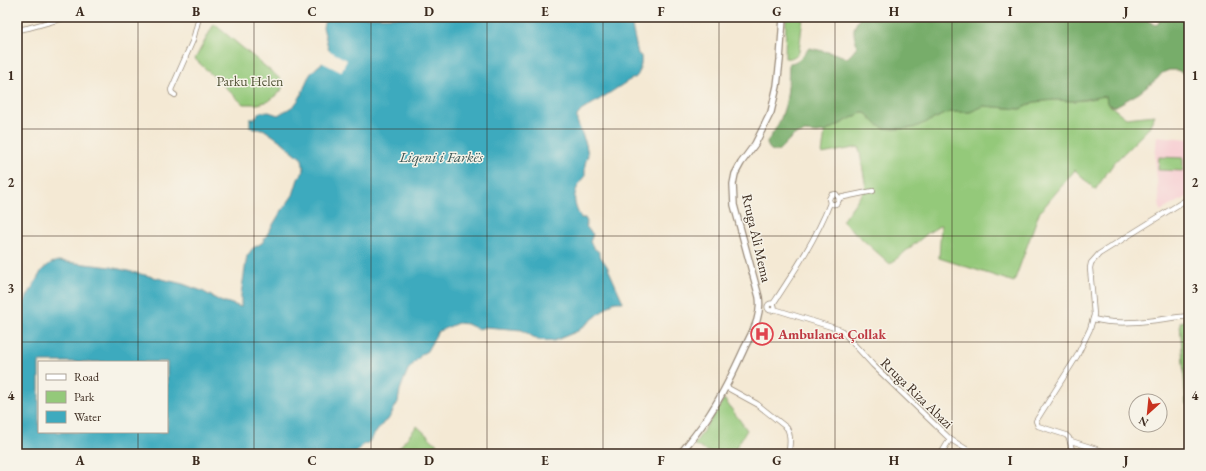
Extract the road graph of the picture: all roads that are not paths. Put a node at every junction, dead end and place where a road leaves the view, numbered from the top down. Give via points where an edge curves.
1 (67, 17) edge
2 (199, 17) edge
3 (783, 17) edge
4 (17, 30) edge
5 (175, 94) dead end
6 (873, 191) dead end
7 (839, 198) junction
8 (1189, 198) edge
9 (830, 203) junction
10 (774, 306) junction
11 (760, 308) junction
12 (1189, 316) edge
13 (1094, 319) junction
14 (726, 387) junction
15 (950, 439) junction
16 (1071, 441) junction
17 (680, 454) edge
18 (789, 454) edge
19 (941, 454) edge
20 (974, 454) edge
21 (1073, 454) edge
22 (1112, 454) edge

1 - 4 street
2 - 5 street via 193,40 171,90
3 - 11 street, Rruga Ali Mema via 780,66 771,112 756,144 735,174 733,184 734,205
6 - 7 street
7 - 9 street via 837,203
7 - 9 street via 836,194 831,195
8 - 13 street via 1099,254 1091,263
9 - 10 street
10 - 11 street via 770,304 768,307
10 - 15 street, Rruga Riza Abazi via 841,330 873,365
11 - 14 street, Rruga Ali Mema via 758,319
12 - 13 street via 1124,323
13 - 16 street via 1080,349 1036,421 1038,426 1066,435
14 - 17 street, Rruga Ali Mema via 711,413
14 - 18 street via 756,404 787,428 790,438
15 - 19 street, Rruga Riza Abazi
15 - 20 street
16 - 21 street
16 - 22 street

